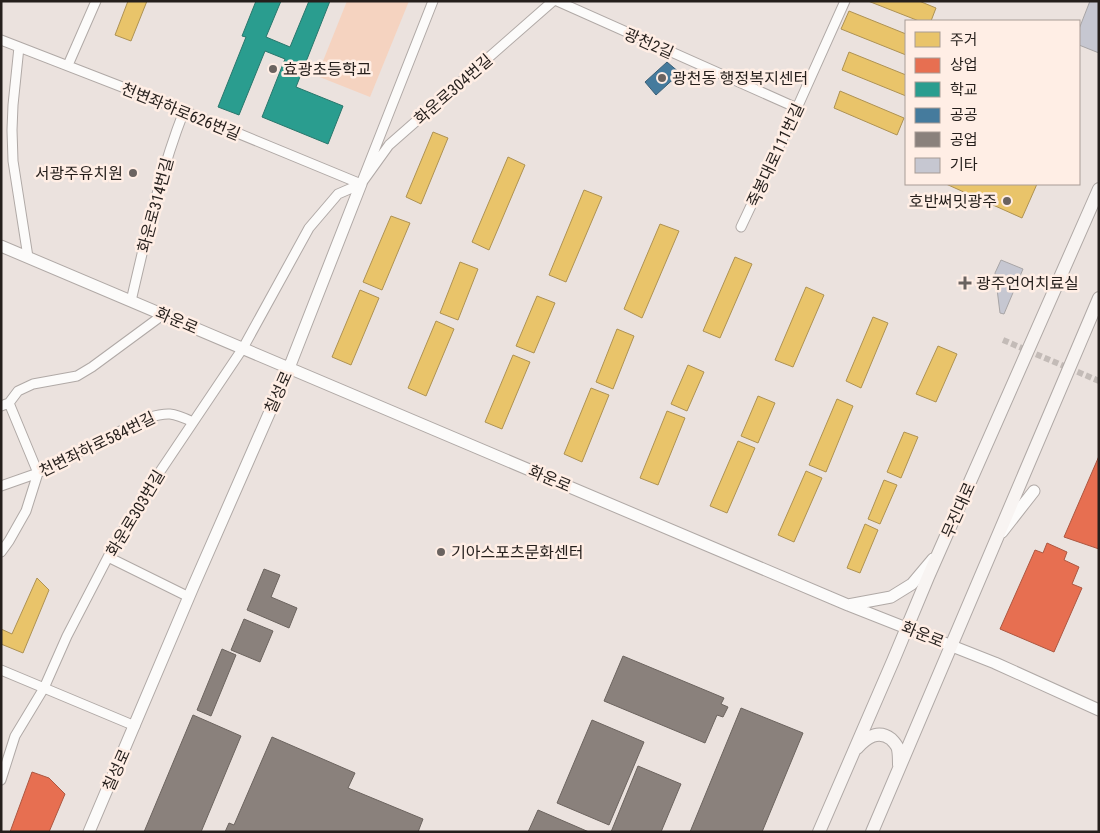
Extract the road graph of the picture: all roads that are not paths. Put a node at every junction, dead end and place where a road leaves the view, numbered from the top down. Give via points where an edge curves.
1 (96, 1) edge
2 (433, 1) edge
3 (553, 1) edge
4 (557, 1) edge
5 (845, 1) edge
6 (1, 40) edge
7 (19, 47) junction
8 (68, 65) junction
9 (797, 108) junction
10 (184, 111) junction
11 (361, 184) junction
12 (1099, 189) edge
13 (741, 227) dead end
14 (1, 246) edge
15 (28, 257) junction
16 (1099, 298) edge
17 (131, 301) junction
18 (164, 314) junction
19 (243, 348) junction
20 (289, 368) junction
21 (5, 404) edge
22 (194, 422) junction
23 (38, 473) junction
24 (1, 486) edge
25 (1034, 491) dead end
26 (994, 544) junction
27 (1, 552) edge
28 (939, 552) junction
29 (108, 557) junction
30 (189, 597) junction
31 (848, 604) junction
32 (907, 628) junction
33 (951, 646) junction
34 (1, 670) edge
35 (44, 688) junction
36 (1099, 710) edge
37 (135, 726) junction
38 (852, 754) junction
39 (898, 770) junction
40 (1, 780) edge
41 (89, 832) edge
42 (819, 832) edge
43 (872, 832) edge

1 - 8 street
2 - 11 street, 화운로304번길
3 - 11 street, 화운로304번길 via 389,146
4 - 9 street, 광천2길
5 - 9 street, 죽봉대로111번길
6 - 7 street, 천변좌하로626번길
7 - 8 street, 천변좌하로626번길
7 - 15 street via 13,105 13,161
8 - 10 street, 천변좌하로626번길
9 - 13 street, 죽봉대로111번길
10 - 11 street, 천변좌하로626번길
10 - 17 street, 화운로314번길 via 154,204
11 - 19 street via 338,194 310,228
11 - 20 street, 칠성로
12 - 28 main road, 무진대로
14 - 15 street, 화운로
15 - 17 street, 화운로
16 - 26 main road
17 - 18 street, 화운로
18 - 19 street, 화운로
18 - 21 street via 77,376 33,384 18,391
19 - 20 street, 화운로
19 - 22 street, 화운로303번길
20 - 30 street, 칠성로
20 - 31 street, 화운로
21 - 23 street
22 - 23 street, 천변좌하로584번길 via 164,413 146,418
22 - 29 street, 화운로303번길
23 - 24 street, 천변좌하로584번길
23 - 27 street via 26,511
25 - 26 street
26 - 33 main road
28 - 31 street via 912,584 891,597
28 - 32 main road, 무진대로
29 - 30 street
29 - 35 street, 화운로303번길
30 - 37 street, 칠성로
31 - 32 street, 화운로
32 - 33 street, 화운로
32 - 38 main road, 무진대로
33 - 36 street, 화운로
33 - 39 main road
34 - 35 street
35 - 37 street
35 - 40 street, 화운로303번길 via 15,736
37 - 41 street, 칠성로
38 - 39 main road via 872,736 887,736 898,748
38 - 42 main road, 무진대로
39 - 43 main road

